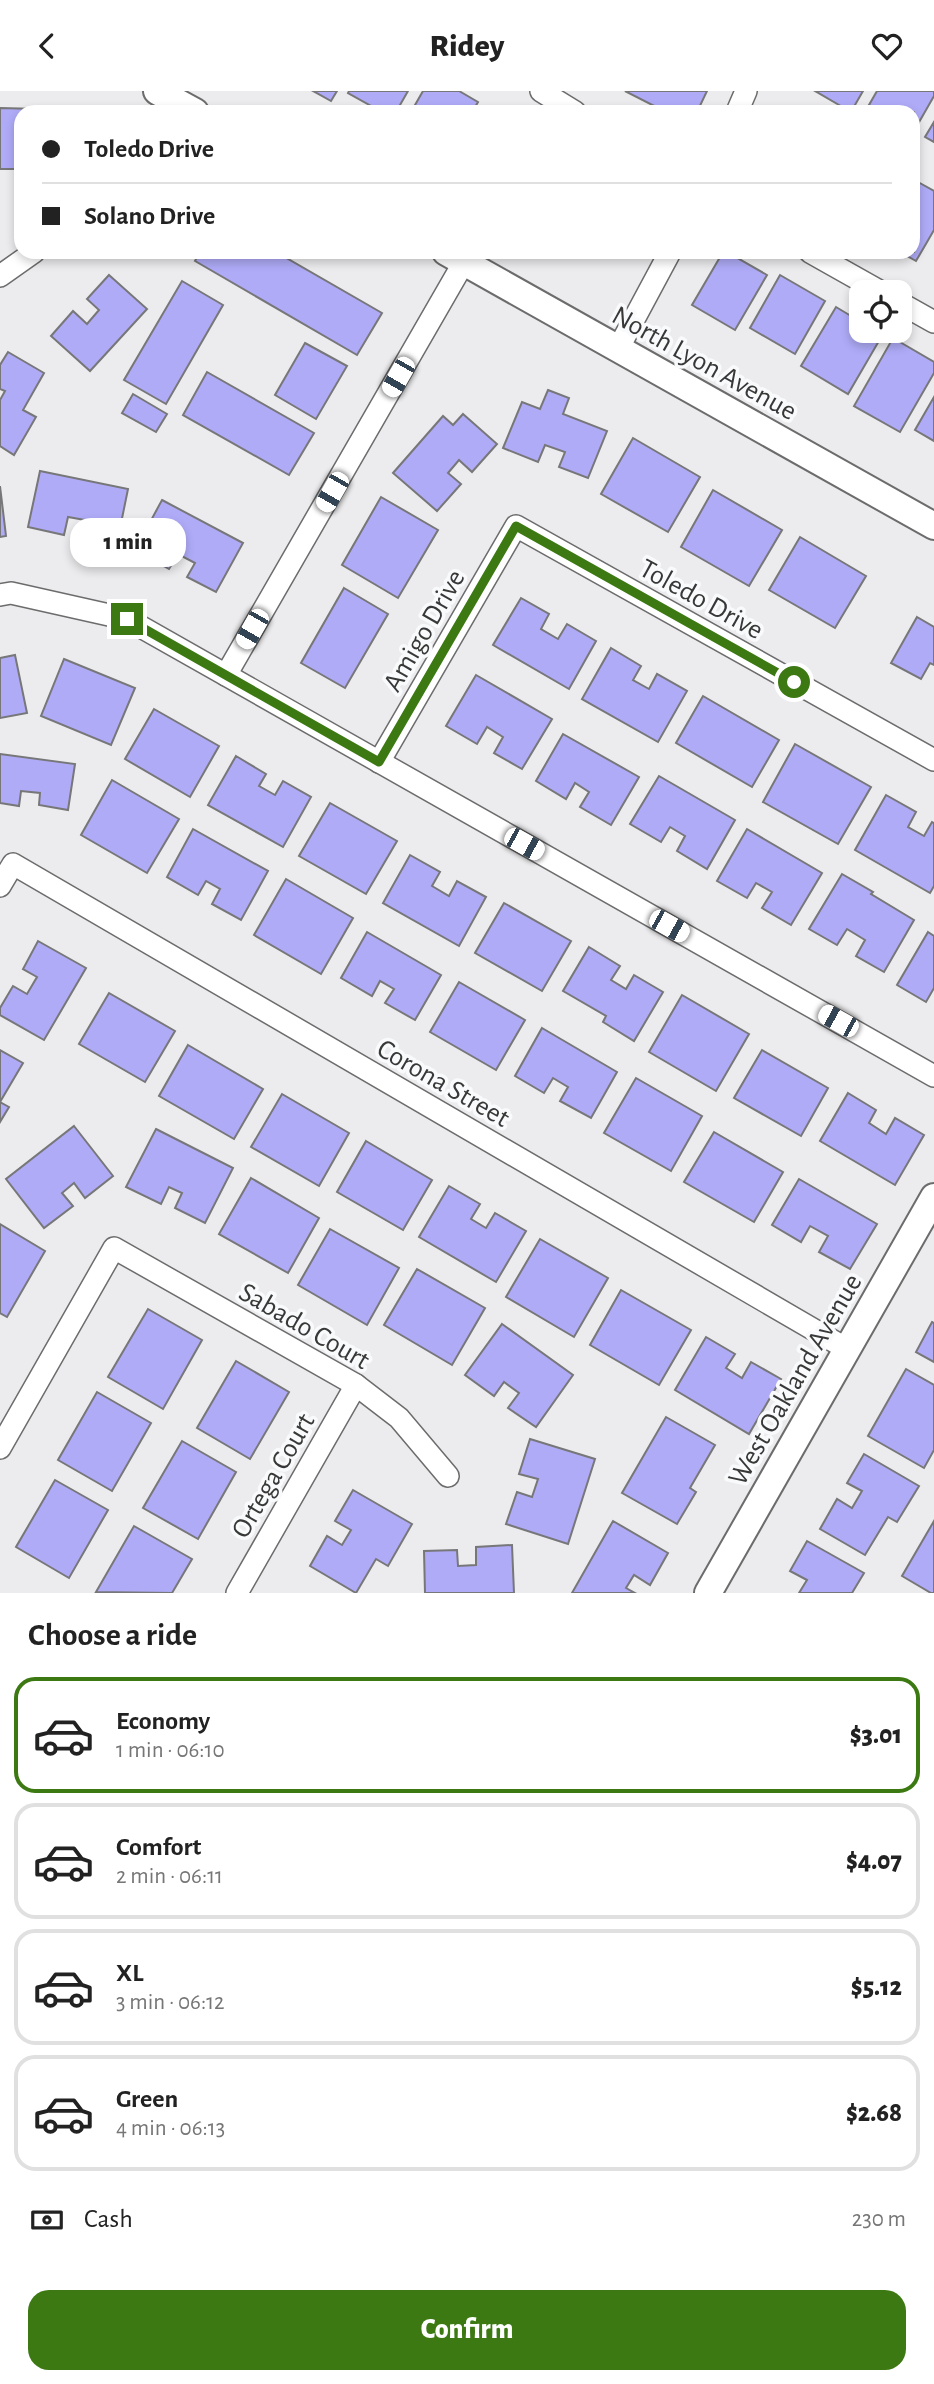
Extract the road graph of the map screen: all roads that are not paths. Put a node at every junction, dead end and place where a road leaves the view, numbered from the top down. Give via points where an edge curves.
1 (158, 91) edge
2 (541, 91) edge
3 (183, 105) edge
4 (564, 105) edge
5 (24, 259) edge
6 (454, 259) edge
7 (459, 259) edge
8 (666, 259) edge
9 (822, 259) edge
10 (0, 275) edge
11 (860, 280) edge
12 (912, 310) edge
13 (934, 323) edge
14 (618, 349) junction
15 (516, 526) joint
16 (934, 526) edge
17 (0, 595) edge
18 (226, 675) junction
19 (934, 760) edge
20 (379, 762) junction
21 (0, 886) edge
22 (934, 1076) edge
23 (934, 1197) edge
24 (848, 1349) junction
25 (356, 1385) junction
26 (0, 1448) edge
27 (448, 1476) dead end
28 (237, 1593) edge
29 (708, 1593) edge

1 - 3 street
2 - 4 street
5 - 10 street
6 - 18 street
7 - 14 street, North Lyon Avenue
8 - 14 street
9 - 11 street
12 - 13 street
14 - 16 street, North Lyon Avenue
15 - 19 street, Toledo Drive
15 - 20 street, Amigo Drive
17 - 18 street via 11,593 127,619
18 - 20 street
20 - 22 street
21 - 24 street, Corona Street via 13,864
23 - 24 street, West Oakland Avenue
24 - 29 street, West Oakland Avenue
25 - 26 street, Sabado Court via 114,1248
25 - 27 street, Sabado Court via 399,1418
25 - 28 street, Ortega Court

